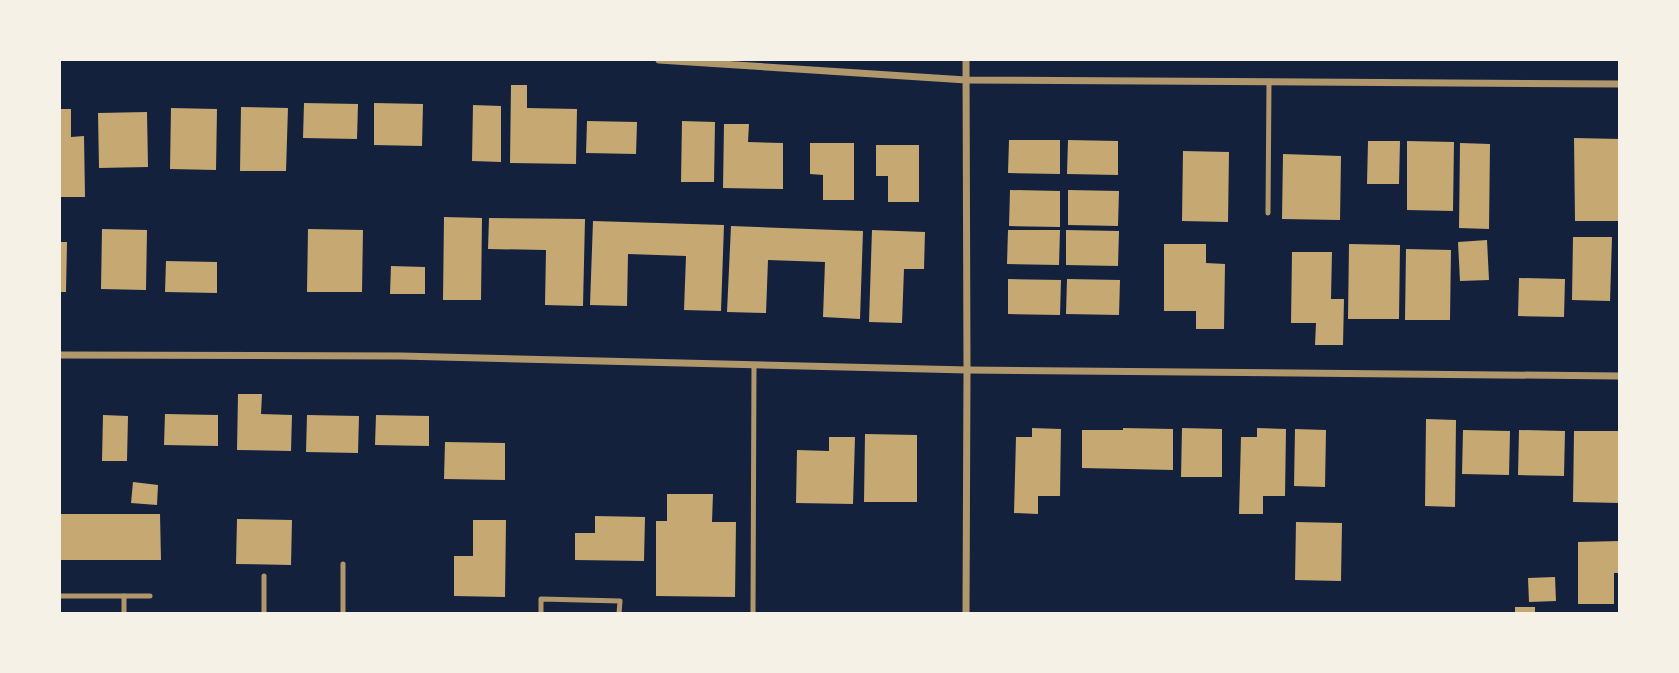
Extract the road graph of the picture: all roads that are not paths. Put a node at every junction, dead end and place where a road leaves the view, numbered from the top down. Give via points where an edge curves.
1 (659, 60) edge
2 (966, 60) edge
3 (966, 80) junction
4 (1269, 82) junction
5 (1619, 84) edge
6 (1268, 212) dead end
7 (60, 355) edge
8 (754, 365) junction
9 (967, 370) junction
10 (1619, 376) edge
11 (343, 564) dead end
12 (264, 576) dead end
13 (60, 596) edge
14 (124, 596) junction
15 (150, 596) dead end
16 (124, 614) edge
17 (264, 614) edge
18 (343, 614) edge
19 (541, 614) edge
20 (620, 614) edge
21 (753, 614) edge
22 (967, 614) edge

1 - 3 street
2 - 3 street
3 - 4 street
3 - 9 street
4 - 5 street
4 - 6 lane
7 - 8 street via 401,356
8 - 9 street
8 - 21 lane
9 - 10 street
9 - 22 street
11 - 18 lane
12 - 17 lane
13 - 14 lane
14 - 15 lane
14 - 16 lane
19 - 20 lane via 541,599 620,601

